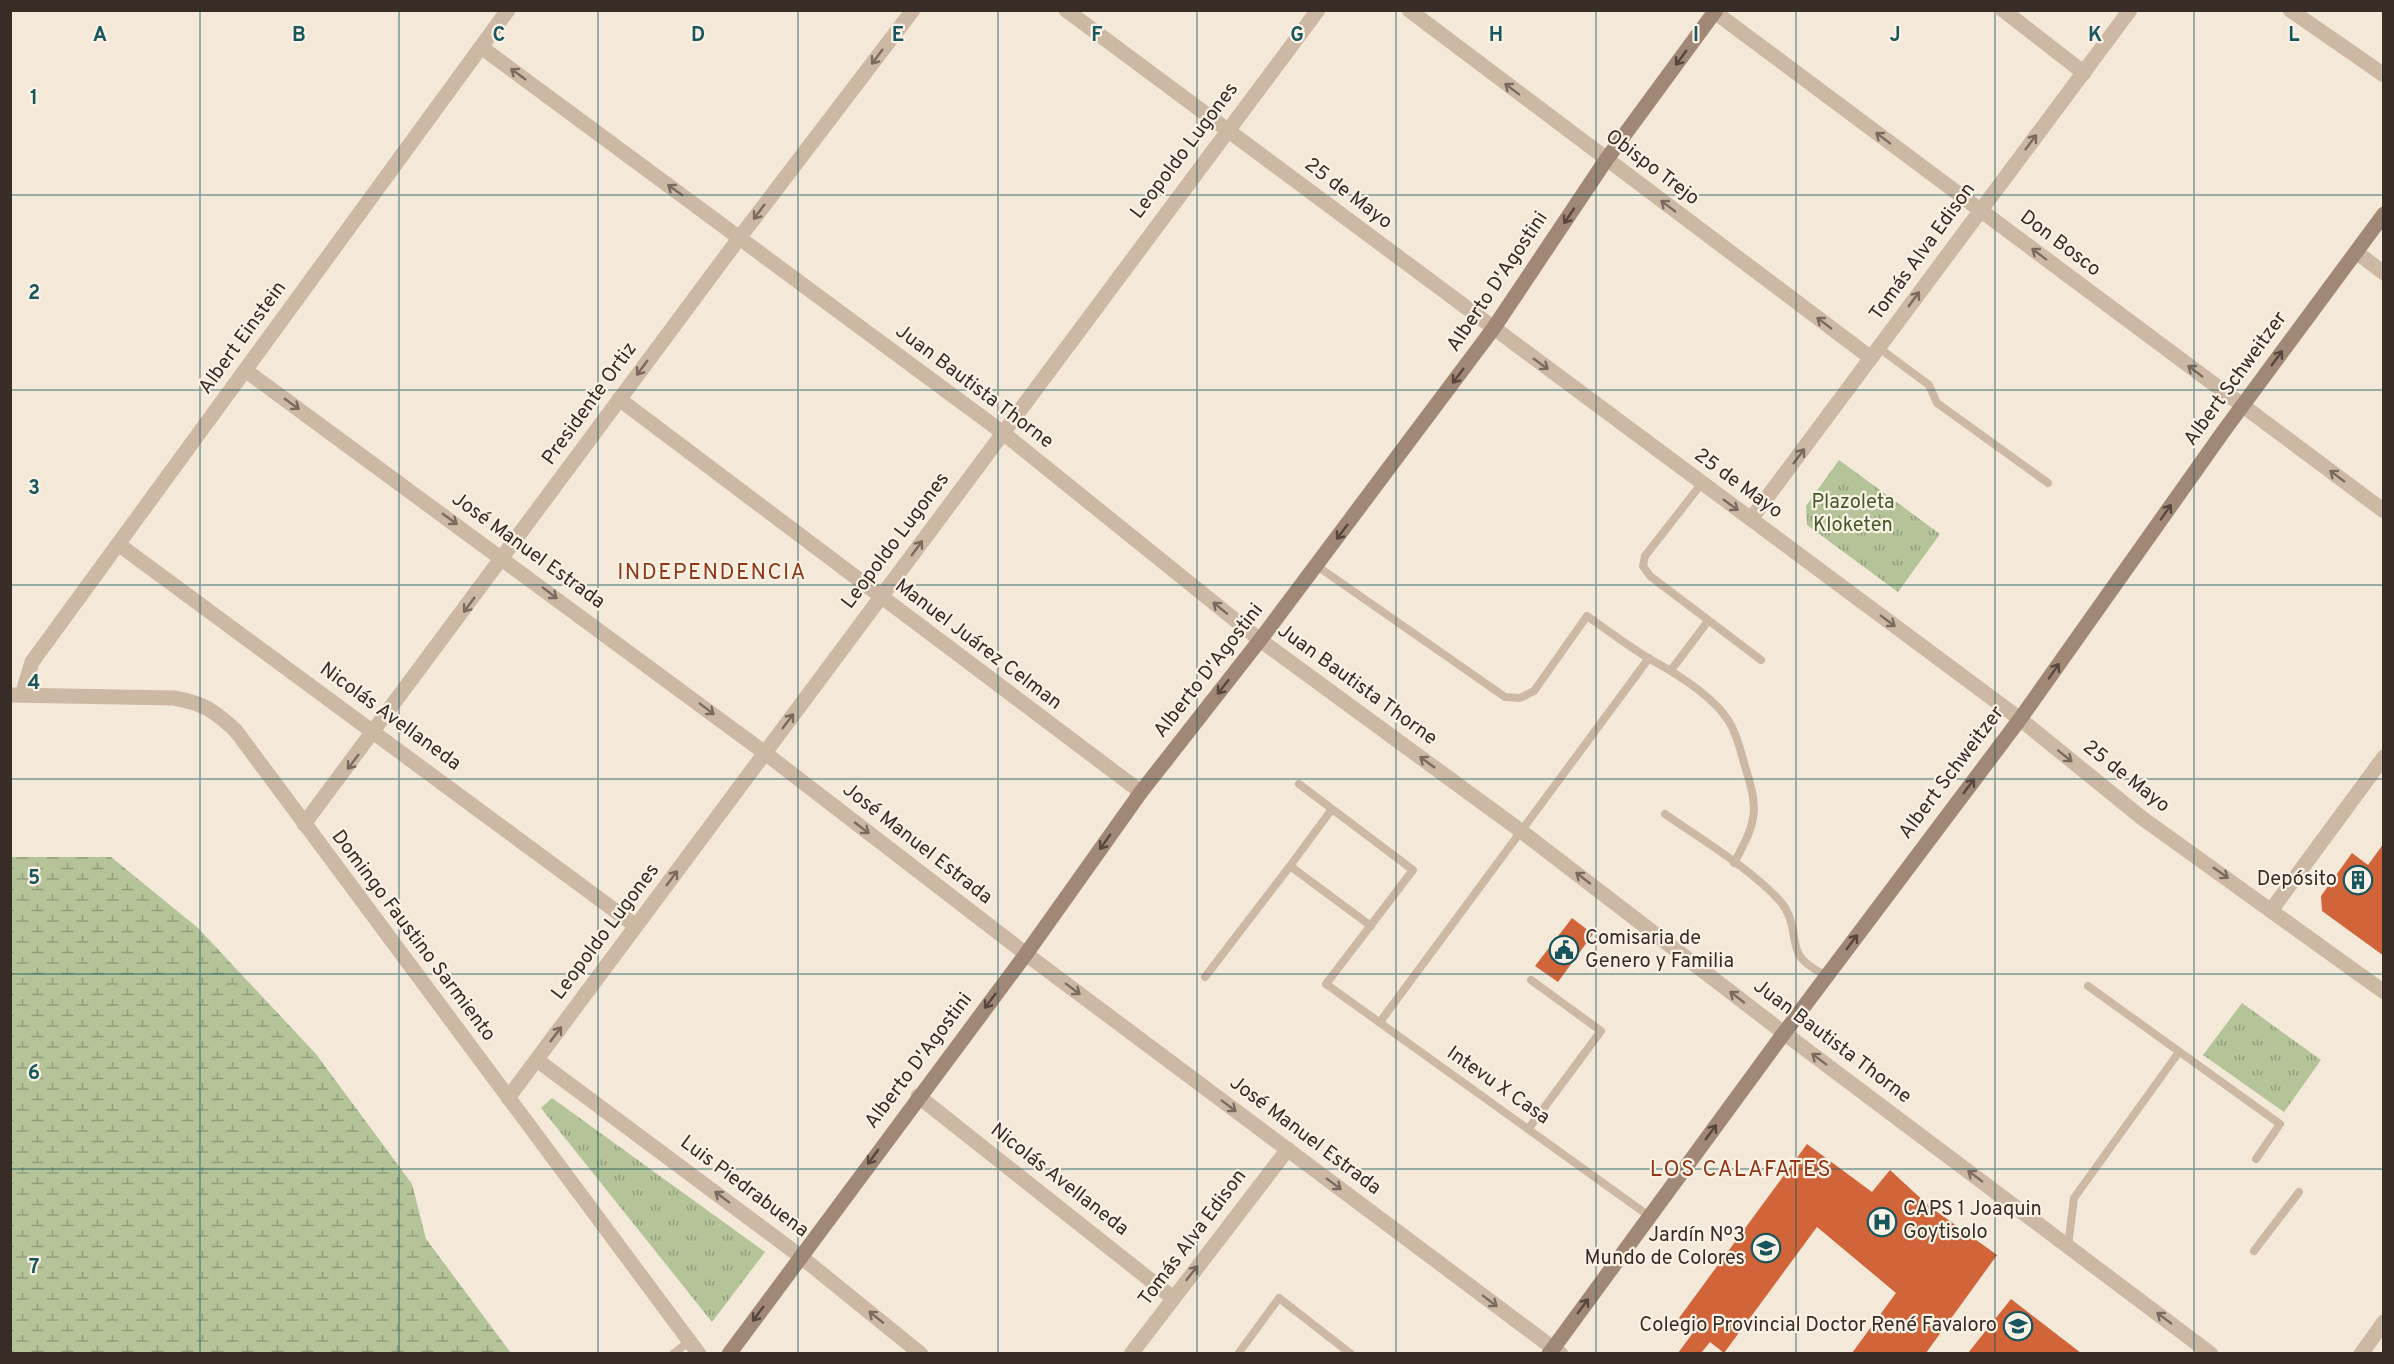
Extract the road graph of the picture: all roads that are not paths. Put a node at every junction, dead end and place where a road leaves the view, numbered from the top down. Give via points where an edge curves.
1 (508, 10) edge
2 (913, 10) edge
3 (1066, 10) edge
4 (1318, 10) edge
5 (1409, 10) edge
6 (2003, 10) edge
7 (2130, 10) edge
8 (2290, 10) edge
9 (1714, 11) edge
10 (482, 47) junction
11 (2084, 73) junction
12 (2384, 75) edge
13 (1226, 130) junction
14 (1606, 160) junction
15 (1979, 210) junction
16 (2384, 214) edge
17 (740, 237) junction
18 (2356, 252) junction
19 (2384, 273) edge
20 (1493, 329) junction
21 (1875, 353) junction
22 (245, 370) junction
23 (619, 399) junction
24 (2242, 405) junction
25 (1002, 432) junction
26 (1702, 483) junction
27 (2048, 483) dead end
28 (2384, 511) edge
29 (1751, 519) junction
30 (118, 544) junction
31 (503, 558) junction
32 (1317, 566) junction
33 (880, 597) junction
34 (1708, 621) junction
35 (1260, 640) junction
36 (1649, 658) junction
37 (1761, 660) dead end
38 (1672, 669) junction
39 (16, 695) edge
40 (2020, 719) junction
41 (375, 732) junction
42 (765, 753) junction
43 (2384, 757) edge
44 (1299, 784) dead end
45 (1141, 792) junction
46 (1332, 809) junction
47 (1665, 814) dead end
48 (304, 824) junction
49 (1521, 831) junction
50 (1734, 863) junction
51 (1290, 866) junction
52 (2272, 909) junction
53 (636, 926) junction
54 (1371, 926) junction
55 (1026, 954) junction
56 (1826, 976) junction
57 (1205, 977) dead end
58 (1531, 980) dead end
59 (2088, 986) dead end
60 (2384, 992) edge
61 (1380, 1022) junction
62 (1784, 1033) junction
63 (2179, 1052) junction
64 (537, 1060) junction
65 (918, 1096) junction
66 (508, 1098) junction
67 (1529, 1128) junction
68 (1288, 1149) junction
69 (2256, 1159) dead end
70 (2299, 1192) dead end
71 (1650, 1216) junction
72 (2068, 1246) junction
73 (2254, 1251) dead end
74 (800, 1256) junction
75 (1173, 1298) junction
76 (2384, 1322) edge
77 (690, 1341) junction
78 (1554, 1352) edge
79 (673, 1353) edge
80 (699, 1353) edge
81 (729, 1353) edge
82 (921, 1353) edge
83 (1131, 1353) edge
84 (1238, 1353) edge
85 (1351, 1353) edge
86 (2211, 1353) edge
87 (2361, 1353) edge

1 - 10 street, Albert Einstein
2 -> 17 street, Presidente Ortiz
3 - 13 street, 25 de Mayo
4 - 13 street, Leopoldo Lugones
14 -> 5 street, Obispo Trejo
6 - 11 street
7 - 11 street, Tomás Alva Edison
8 - 12 street
9 -> 14 main road, Alberto D'Agostini
15 -> 9 street, Don Bosco
17 -> 10 street, Juan Bautista Thorne
10 - 22 street, Albert Einstein
15 -> 11 street, Tomás Alva Edison
13 - 20 street, 25 de Mayo
13 - 25 street, Leopoldo Lugones
14 -> 20 main road, Alberto D'Agostini
21 -> 14 street, Obispo Trejo
21 -> 15 street, Tomás Alva Edison
24 -> 15 street, Don Bosco
16 - 18 main road, Albert Schweitzer
17 -> 23 street, Presidente Ortiz
17 - 25 street, Juan Bautista Thorne
18 - 19 street
24 -> 18 main road, Albert Schweitzer
20 -> 26 street, 25 de Mayo
20 -> 32 main road, Alberto D'Agostini
21 - 27 lane via 1929,385 1936,403
29 -> 21 street, Tomás Alva Edison
22 - 30 street, Albert Einstein
22 -> 31 street, José Manuel Estrada
23 - 31 street, Presidente Ortiz
23 - 33 street, Manuel Juárez Celman
28 -> 24 street, Don Bosco
40 -> 24 main road, Albert Schweitzer
33 -> 25 street, Leopoldo Lugones
35 -> 25 street, Juan Bautista Thorne
26 -> 29 street, 25 de Mayo
26 - 34 lane via 1645,556 1643,566 1650,576
29 -> 40 street, 25 de Mayo
30 - 39 street, Albert Einstein via 32,662
30 - 41 street, Nicolás Avellaneda
31 -> 41 street, Presidente Ortiz
31 -> 42 street, José Manuel Estrada
32 - 35 main road, Alberto D'Agostini
32 - 36 lane via 1505,697 1520,698 1534,691 1587,616
42 -> 33 street, Leopoldo Lugones
33 - 45 street, Manuel Juárez Celman
34 - 37 lane
34 - 38 lane
35 -> 45 main road, Alberto D'Agostini
49 -> 35 street, Juan Bautista Thorne
36 - 38 lane
36 - 49 lane
38 - 50 lane via 1727,718 1735,732 1756,812
39 - 48 street, Domingo Faustino Sarmiento via 174,698 198,703 236,731
40 -> 52 street, 25 de Mayo via 2142,818
56 -> 40 main road, Albert Schweitzer
41 -> 48 street, Presidente Ortiz
41 - 53 street, Nicolás Avellaneda
53 -> 42 street, Leopoldo Lugones
42 -> 55 street, José Manuel Estrada
43 - 52 street
44 - 46 lane
45 -> 55 main road, Alberto D'Agostini
46 - 51 lane
46 - 54 lane via 1413,870
47 - 50 lane
48 - 66 street, Domingo Faustino Sarmiento
49 - 61 lane
62 -> 49 street, Juan Bautista Thorne
50 - 56 lane via 1780,901 1791,917 1802,960
51 - 54 lane
51 - 57 lane
52 - 60 street, 25 de Mayo
64 -> 53 street, Leopoldo Lugones
54 - 61 lane, Intevu X Casa via 1326,984
55 -> 65 main road, Alberto D'Agostini
55 -> 68 street, José Manuel Estrada
56 - 62 main road, Albert Schweitzer
58 - 67 lane via 1601,1031
59 - 63 lane
61 - 67 lane, Intevu X Casa
71 -> 62 main road, Albert Schweitzer
72 -> 62 street, Juan Bautista Thorne
63 - 69 lane via 2280,1124
63 - 72 lane via 2074,1198
64 - 66 street, Leopoldo Lugones
74 -> 64 street, Luis Piedrabuena
65 -> 74 main road, Alberto D'Agostini
65 - 75 street, Nicolás Avellaneda
66 - 77 street, Domingo Faustino Sarmiento
67 - 71 lane, Intevu X Casa
75 -> 68 street, Tomás Alva Edison
68 -> 78 street, José Manuel Estrada
70 - 73 lane
78 -> 71 main road, Albert Schweitzer
86 -> 72 street, Juan Bautista Thorne
74 -> 81 main road, Alberto D'Agostini
82 -> 74 street, Luis Piedrabuena
75 - 83 street, Tomás Alva Edison
76 - 87 street
77 - 79 lane
77 - 80 street, Domingo Faustino Sarmiento
84 - 85 lane via 1279,1298

